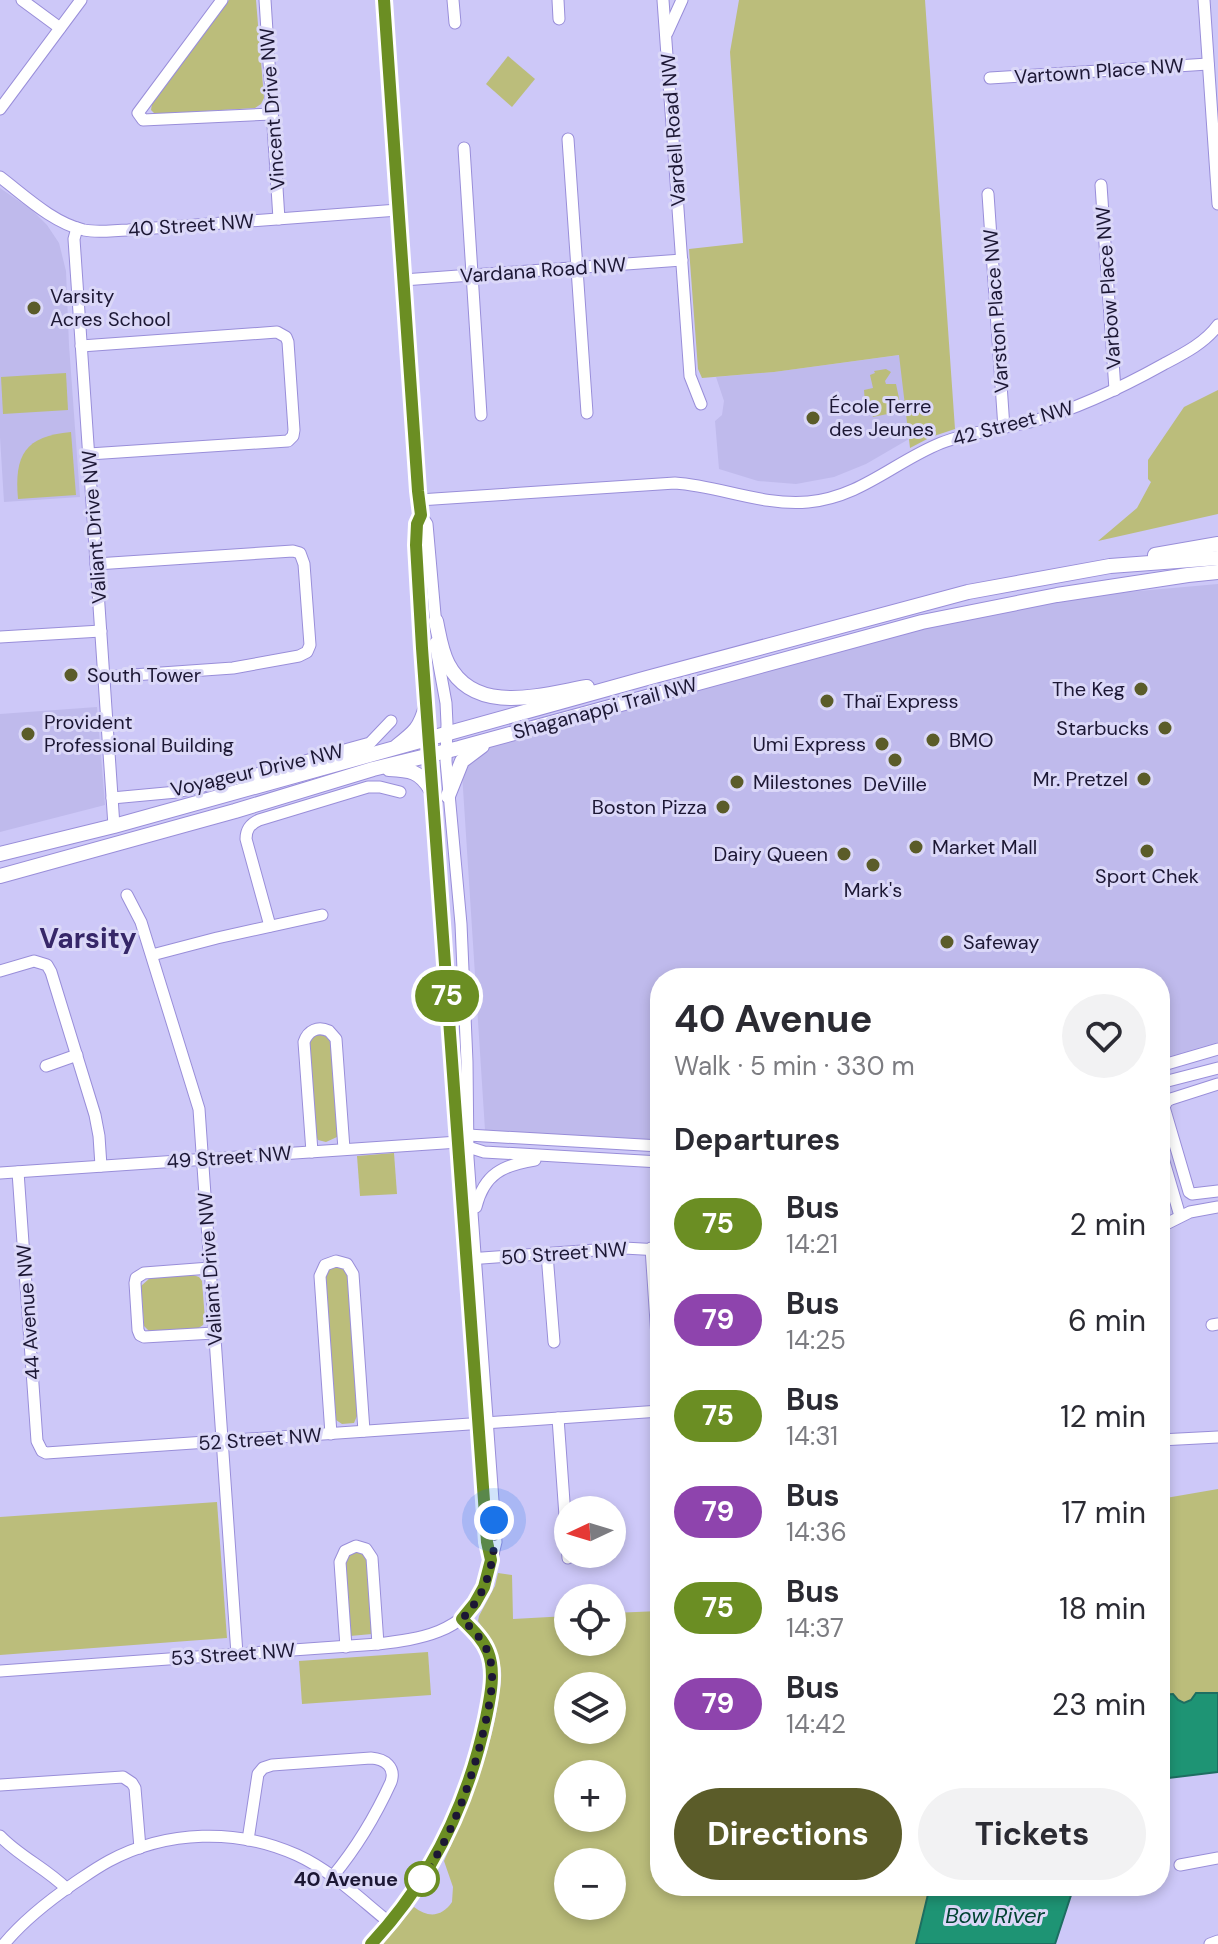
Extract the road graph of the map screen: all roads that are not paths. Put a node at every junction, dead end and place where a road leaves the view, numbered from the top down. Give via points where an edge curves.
1 (22, 0) edge
2 (81, 0) edge
3 (222, 0) edge
4 (265, 0) edge
5 (384, 0) edge
6 (453, 0) edge
7 (558, 0) edge
8 (663, 0) edge
9 (682, 0) edge
10 (1204, 0) edge
11 (559, 19) dead end
12 (455, 23) dead end
13 (60, 28) junction
14 (666, 34) junction
15 (1208, 64) junction
16 (990, 78) dead end
17 (0, 109) edge
18 (272, 114) junction
19 (568, 139) dead end
20 (464, 148) dead end
21 (0, 177) edge
22 (1101, 185) dead end
23 (988, 194) dead end
24 (1218, 204) edge
25 (398, 210) junction
26 (279, 219) junction
27 (77, 228) junction
28 (682, 260) junction
29 (577, 268) junction
30 (472, 275) junction
31 (403, 280) junction
32 (1218, 325) edge
33 (81, 346) junction
34 (1115, 390) junction
35 (701, 404) dead end
36 (587, 413) dead end
37 (481, 415) dead end
38 (1004, 428) junction
39 (89, 454) junction
40 (419, 500) junction
41 (421, 515) junction
42 (1218, 544) edge
43 (1218, 558) edge
44 (96, 564) junction
45 (1110, 566) junction
46 (1218, 572) edge
47 (1218, 581) edge
48 (1141, 582) junction
49 (436, 621) junction
50 (101, 631) junction
51 (0, 637) edge
52 (104, 677) junction
53 (647, 678) junction
54 (426, 706) junction
55 (391, 721) dead end
56 (446, 735) junction
57 (489, 740) junction
58 (429, 747) junction
59 (392, 749) junction
60 (446, 751) junction
61 (373, 769) junction
62 (431, 790) junction
63 (400, 792) dead end
64 (448, 796) junction
65 (112, 798) junction
66 (114, 826) junction
67 (0, 854) edge
68 (0, 867) edge
69 (0, 876) edge
70 (127, 895) dead end
71 (322, 915) dead end
72 (270, 926) junction
73 (152, 955) junction
74 (0, 971) edge
75 (1218, 1049) edge
76 (77, 1055) junction
77 (1170, 1063) edge
78 (46, 1066) dead end
79 (1218, 1068) edge
80 (1170, 1080) edge
81 (1218, 1084) edge
82 (1170, 1100) edge
83 (1170, 1127) edge
84 (464, 1142) junction
85 (650, 1146) edge
86 (344, 1149) junction
87 (312, 1152) junction
88 (561, 1156) junction
89 (203, 1159) junction
90 (650, 1161) edge
91 (101, 1166) junction
92 (18, 1172) junction
93 (0, 1173) edge
94 (1170, 1182) edge
95 (1218, 1191) edge
96 (1218, 1207) edge
97 (474, 1216) junction
98 (1180, 1216) junction
99 (1170, 1222) edge
100 (650, 1249) edge
101 (547, 1254) junction
102 (472, 1259) junction
103 (210, 1268) junction
104 (214, 1333) junction
105 (554, 1342) dead end
106 (650, 1412) edge
107 (558, 1418) junction
108 (483, 1423) junction
109 (364, 1431) junction
110 (331, 1434) junction
111 (1218, 1437) edge
112 (1170, 1439) edge
113 (222, 1441) junction
114 (42, 1451) joint
115 (564, 1496) edge
116 (462, 1619) junction
117 (378, 1644) junction
118 (346, 1647) junction
119 (237, 1654) junction
120 (0, 1671) edge
121 (0, 1785) edge
122 (0, 1836) edge
123 (248, 1840) junction
124 (140, 1848) junction
125 (1218, 1858) edge
126 (1180, 1865) dead end
127 (333, 1876) junction
128 (67, 1889) junction
129 (390, 1923) junction
130 (1218, 1941) edge
131 (4, 1944) edge
132 (371, 1944) edge
133 (1210, 1944) edge

1 - 13 street
2 - 13 street
3 - 18 street via 138,113 143,120
4 - 18 street, Vincent Drive NW
5 - 25 street
6 - 12 street
7 - 11 street
8 - 14 street, Vardell Road NW
9 - 14 street
10 - 15 street
13 - 17 street
14 - 28 street, Vardell Road NW
15 - 16 street, Vartown Place NW
15 - 24 street
18 - 26 street, Vincent Drive NW
19 - 29 street
20 - 30 street
21 - 27 street, 40 Street NW
22 - 34 street, Varbow Place NW
23 - 38 street, Varston Place NW
25 - 26 street, 40 Street NW
25 - 31 street
26 - 27 street, 40 Street NW
27 - 33 street, Valiant Drive NW
28 - 29 street, Vardana Road NW
28 - 35 street, Vardell Road NW via 690,376
29 - 30 street, Vardana Road NW
29 - 36 street
30 - 31 street, Vardana Road NW
30 - 37 street
31 - 40 street
32 - 34 street, 42 Street NW via 1204,340
33 - 39 street, Valiant Drive NW
33 - 39 street via 277,332 288,342 294,430 288,441
34 - 38 street, 42 Street NW
38 - 40 street, 42 Street NW via 953,438 861,488 808,502 776,502 675,483
39 - 44 street, Valiant Drive NW
40 - 41 street
41 - 49 street via 427,524
41 - 54 street via 416,545
42 - 45 main road
43 - 45 main road, Shaganappi Trail NW
44 - 50 street, Valiant Drive NW
44 - 52 street via 300,553 310,638 307,652 293,657 233,668
45 - 53 main road, Shaganappi Trail NW via 968,592
46 - 48 main road, Shaganappi Trail NW
47 - 48 main road via 1154,587
48 - 57 main road, Shaganappi Trail NW via 933,620
49 - 53 main road via 454,673 490,696 518,698
49 - 56 street
50 - 51 street
50 - 52 street, Valiant Drive NW
52 - 65 street, Valiant Drive NW
53 - 56 main road, Shaganappi Trail NW
54 - 58 street
54 - 59 main road via 415,731
55 - 65 street, Voyageur Drive NW via 370,743 265,772 177,792
56 - 58 main road, Shaganappi Trail NW
56 - 60 street
57 - 60 main road, Shaganappi Trail NW
57 - 64 main road via 462,761
58 - 59 main road, Shaganappi Trail NW
58 - 60 main road, Shaganappi Trail NW
58 - 61 main road, Shaganappi Trail NW
58 - 62 street
59 - 66 main road, Shaganappi Trail NW
60 - 64 street
61 - 62 main road via 413,772
61 - 69 main road, Shaganappi Trail NW
62 - 84 street
63 - 72 street via 368,787 250,825 246,839
64 - 84 street via 467,1062
65 - 66 street, Valiant Drive NW
66 - 67 main road, Shaganappi Trail NW
66 - 68 main road via 98,840
70 - 73 street, Valiant Drive NW
71 - 72 street
72 - 73 street
73 - 89 street, Valiant Drive NW via 199,1109
74 - 76 street via 34,961 47,965
75 - 77 street
76 - 78 street
76 - 91 street via 98,1127
79 - 80 street
81 - 82 street
83 - 95 street via 1189,1192
84 - 85 street, 49 Street NW
84 - 86 street, 49 Street NW
84 - 88 street, 49 Street NW via 484,1152
84 - 97 street
84 - 102 street
86 - 87 street, 49 Street NW
86 - 87 street via 337,1043 332,1033 318,1028 304,1042
87 - 89 street, 49 Street NW
88 - 90 street, 49 Street NW
88 - 97 street via 500,1170 483,1188
89 - 91 street, 49 Street NW
89 - 103 street, Valiant Drive NW
91 - 92 street, 49 Street NW
92 - 93 street, 49 Street NW
92 - 114 street, 44 Avenue NW via 37,1441
94 - 98 street
96 - 98 street
97 - 102 street
98 - 99 street
100 - 101 street, 50 Street NW
101 - 102 street, 50 Street NW
101 - 105 street
102 - 108 street
103 - 104 street, Valiant Drive NW
103 - 104 street via 140,1274 135,1283 140,1335
104 - 113 street, Valiant Drive NW
106 - 107 street, 52 Street NW
107 - 108 street, 52 Street NW
107 - 115 street
108 - 109 street, 52 Street NW
108 - 116 street via 491,1560 481,1594
109 - 110 street, 52 Street NW
109 - 110 street via 353,1274 347,1264 336,1261 325,1265 320,1276
110 - 113 street, 52 Street NW
111 - 112 street
113 - 114 street, 52 Street NW
113 - 119 street, Valiant Drive NW
116 - 117 street, 53 Street NW via 414,1640
116 - 129 street via 481,1640 491,1663 483,1735 445,1839
117 - 118 street, 53 Street NW
117 - 118 street via 372,1558 356,1546 345,1551 340,1562
118 - 119 street, 53 Street NW
119 - 120 street, 53 Street NW
121 - 124 street via 123,1777 135,1788
122 - 128 street
123 - 124 street via 192,1837
123 - 127 street via 285,1850
123 - 127 street via 258,1774 267,1766 382,1760 391,1768 391,1782 374,1818
124 - 128 street via 108,1861
125 - 126 street
127 - 129 street
128 - 131 street via 28,1917
129 - 132 street
130 - 133 street

